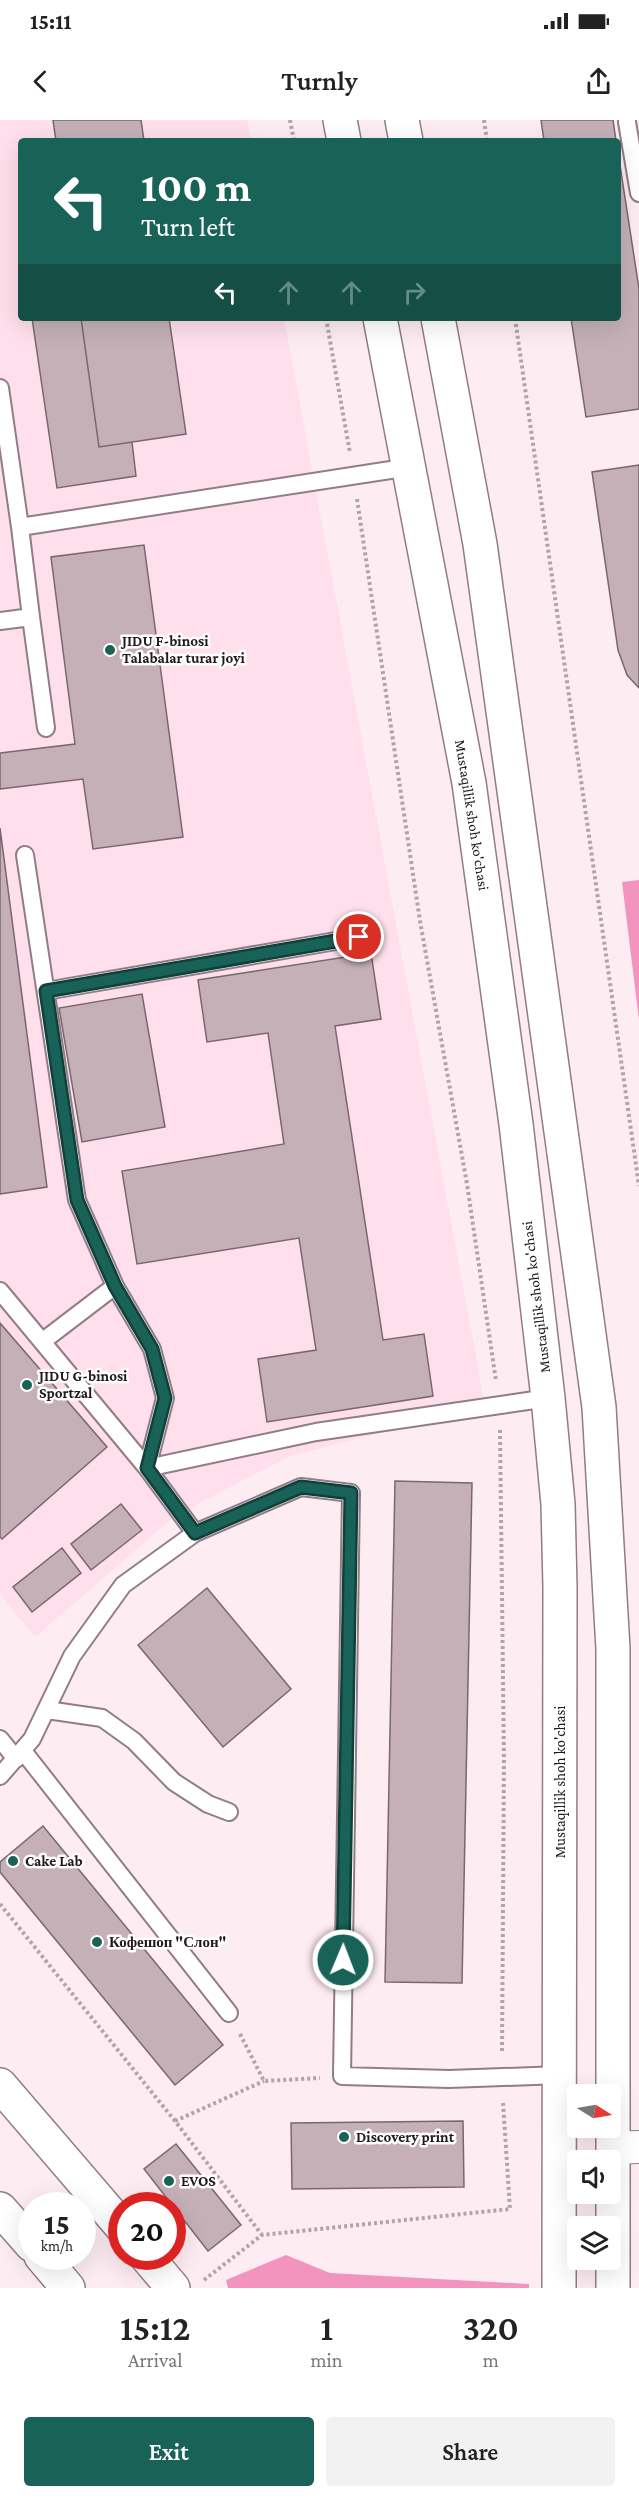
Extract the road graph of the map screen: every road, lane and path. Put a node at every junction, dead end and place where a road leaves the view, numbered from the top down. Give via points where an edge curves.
1 (290, 120) edge
2 (340, 120) edge
3 (402, 120) edge
4 (484, 120) edge
5 (627, 122) dead end
6 (293, 138) edge
7 (343, 138) edge
8 (405, 138) edge
9 (487, 138) edge
10 (639, 193) edge
11 (327, 321) edge
12 (381, 321) edge
13 (439, 321) edge
14 (515, 321) edge
15 (0, 388) edge
16 (410, 467) junction
17 (353, 476) junction
18 (20, 527) junction
19 (31, 618) junction
20 (0, 621) edge
21 (46, 728) dead end
22 (25, 855) dead end
23 (359, 937) dead end
24 (46, 991) junction
25 (639, 1186) edge
26 (115, 1286) junction
27 (0, 1291) edge
28 (43, 1341) junction
29 (548, 1398) junction
30 (500, 1405) junction
31 (147, 1468) junction
32 (195, 1533) junction
33 (46, 1710) junction
34 (0, 1739) edge
35 (20, 1755) junction
36 (0, 1776) edge
37 (229, 1812) dead end
38 (0, 1904) edge
39 (229, 2013) joint
40 (561, 2075) junction
41 (342, 2076) junction
42 (502, 2077) junction
43 (264, 2081) junction
44 (0, 2085) edge
45 (175, 2121) junction
46 (626, 2148) edge
47 (0, 2209) edge
48 (108, 2211) edge
49 (18, 2229) edge
50 (262, 2235) junction
51 (52, 2270) edge
52 (166, 2270) edge
53 (188, 2285) edge
54 (68, 2288) edge
55 (560, 2288) edge
56 (613, 2288) edge

1 - 6 path
2 - 7 main road
3 - 8 main road
4 - 9 path
5 - 10 lane
11 - 17 path
12 - 16 main road, Mustaqillik shoh ko'chasi
13 - 46 main road via 480,544 599,1407 613,1649
14 - 25 path
15 - 18 lane
16 - 17 lane
16 - 29 main road, Mustaqillik shoh ko'chasi via 469,783 516,1124
17 - 18 lane
17 - 30 path via 420,921 467,1184
18 - 19 lane
19 - 20 lane
19 - 21 lane
22 - 24 lane
23 - 24 lane
24 - 26 lane via 77,1200
26 - 28 lane
26 - 31 lane via 152,1349 165,1398
27 - 28 lane
28 - 31 lane
29 - 30 lane
29 - 40 main road, Mustaqillik shoh ko'chasi via 558,1504 560,1587
30 - 31 lane via 316,1432
30 - 42 path
31 - 32 lane
32 - 33 lane via 123,1585 72,1656
32 - 41 lane via 301,1487 351,1493
33 - 35 lane
33 - 37 lane via 102,1718 134,1741 174,1782 208,1804
34 - 35 lane
35 - 36 lane
35 - 39 lane
38 - 45 path
39 - 43 path
40 - 42 lane
40 - 55 main road, Mustaqillik shoh ko'chasi
41 - 42 lane
41 - 43 path
42 - 50 path via 510,2209
43 - 45 path
44 - 48 main road
45 - 50 path
46 - 56 main road
47 - 49 main road
50 - 53 path
51 - 54 main road
52 - 53 main road

